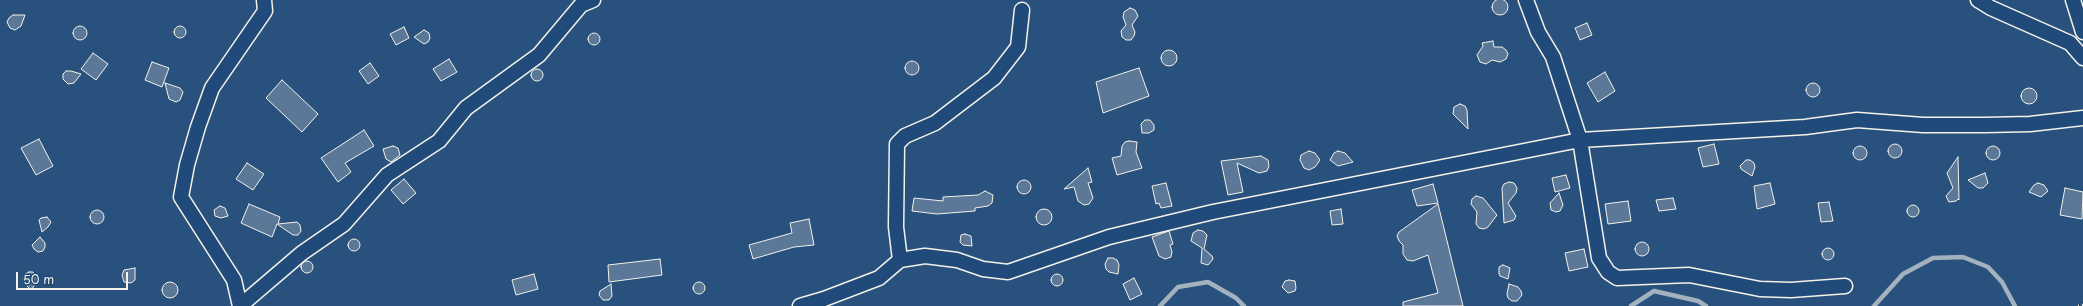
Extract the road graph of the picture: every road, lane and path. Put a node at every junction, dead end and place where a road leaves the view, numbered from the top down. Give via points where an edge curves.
1 (264, 0) edge
2 (593, 0) edge
3 (1526, 0) edge
4 (1978, 0) edge
5 (2073, 0) edge
6 (1022, 10) dead end
7 (2083, 32) edge
8 (2083, 58) edge
9 (2083, 118) edge
10 (1580, 140) junction
11 (900, 260) junction
12 (1845, 286) dead end
13 (2083, 304) edge
14 (240, 306) edge
15 (800, 306) edge
16 (2078, 306) edge

1 - 14 street via 265,11 212,88 198,127 181,198 234,280
2 - 14 street via 581,5 539,55 466,108 439,141 387,175 344,224 302,253
3 - 10 street via 1538,32 1553,57
4 - 8 street via 2070,43
5 - 7 street
6 - 11 street via 1018,47 994,78 935,124 905,136 898,144 896,227
9 - 10 street via 2030,124 1984,125 1923,125 1857,120 1805,127
10 - 11 street via 1213,212 1109,237 1008,272 983,269 957,260 925,256
10 - 12 street via 1599,258 1608,272 1617,278 1689,275 1760,289 1791,290
11 - 15 street via 879,278
13 - 16 path

